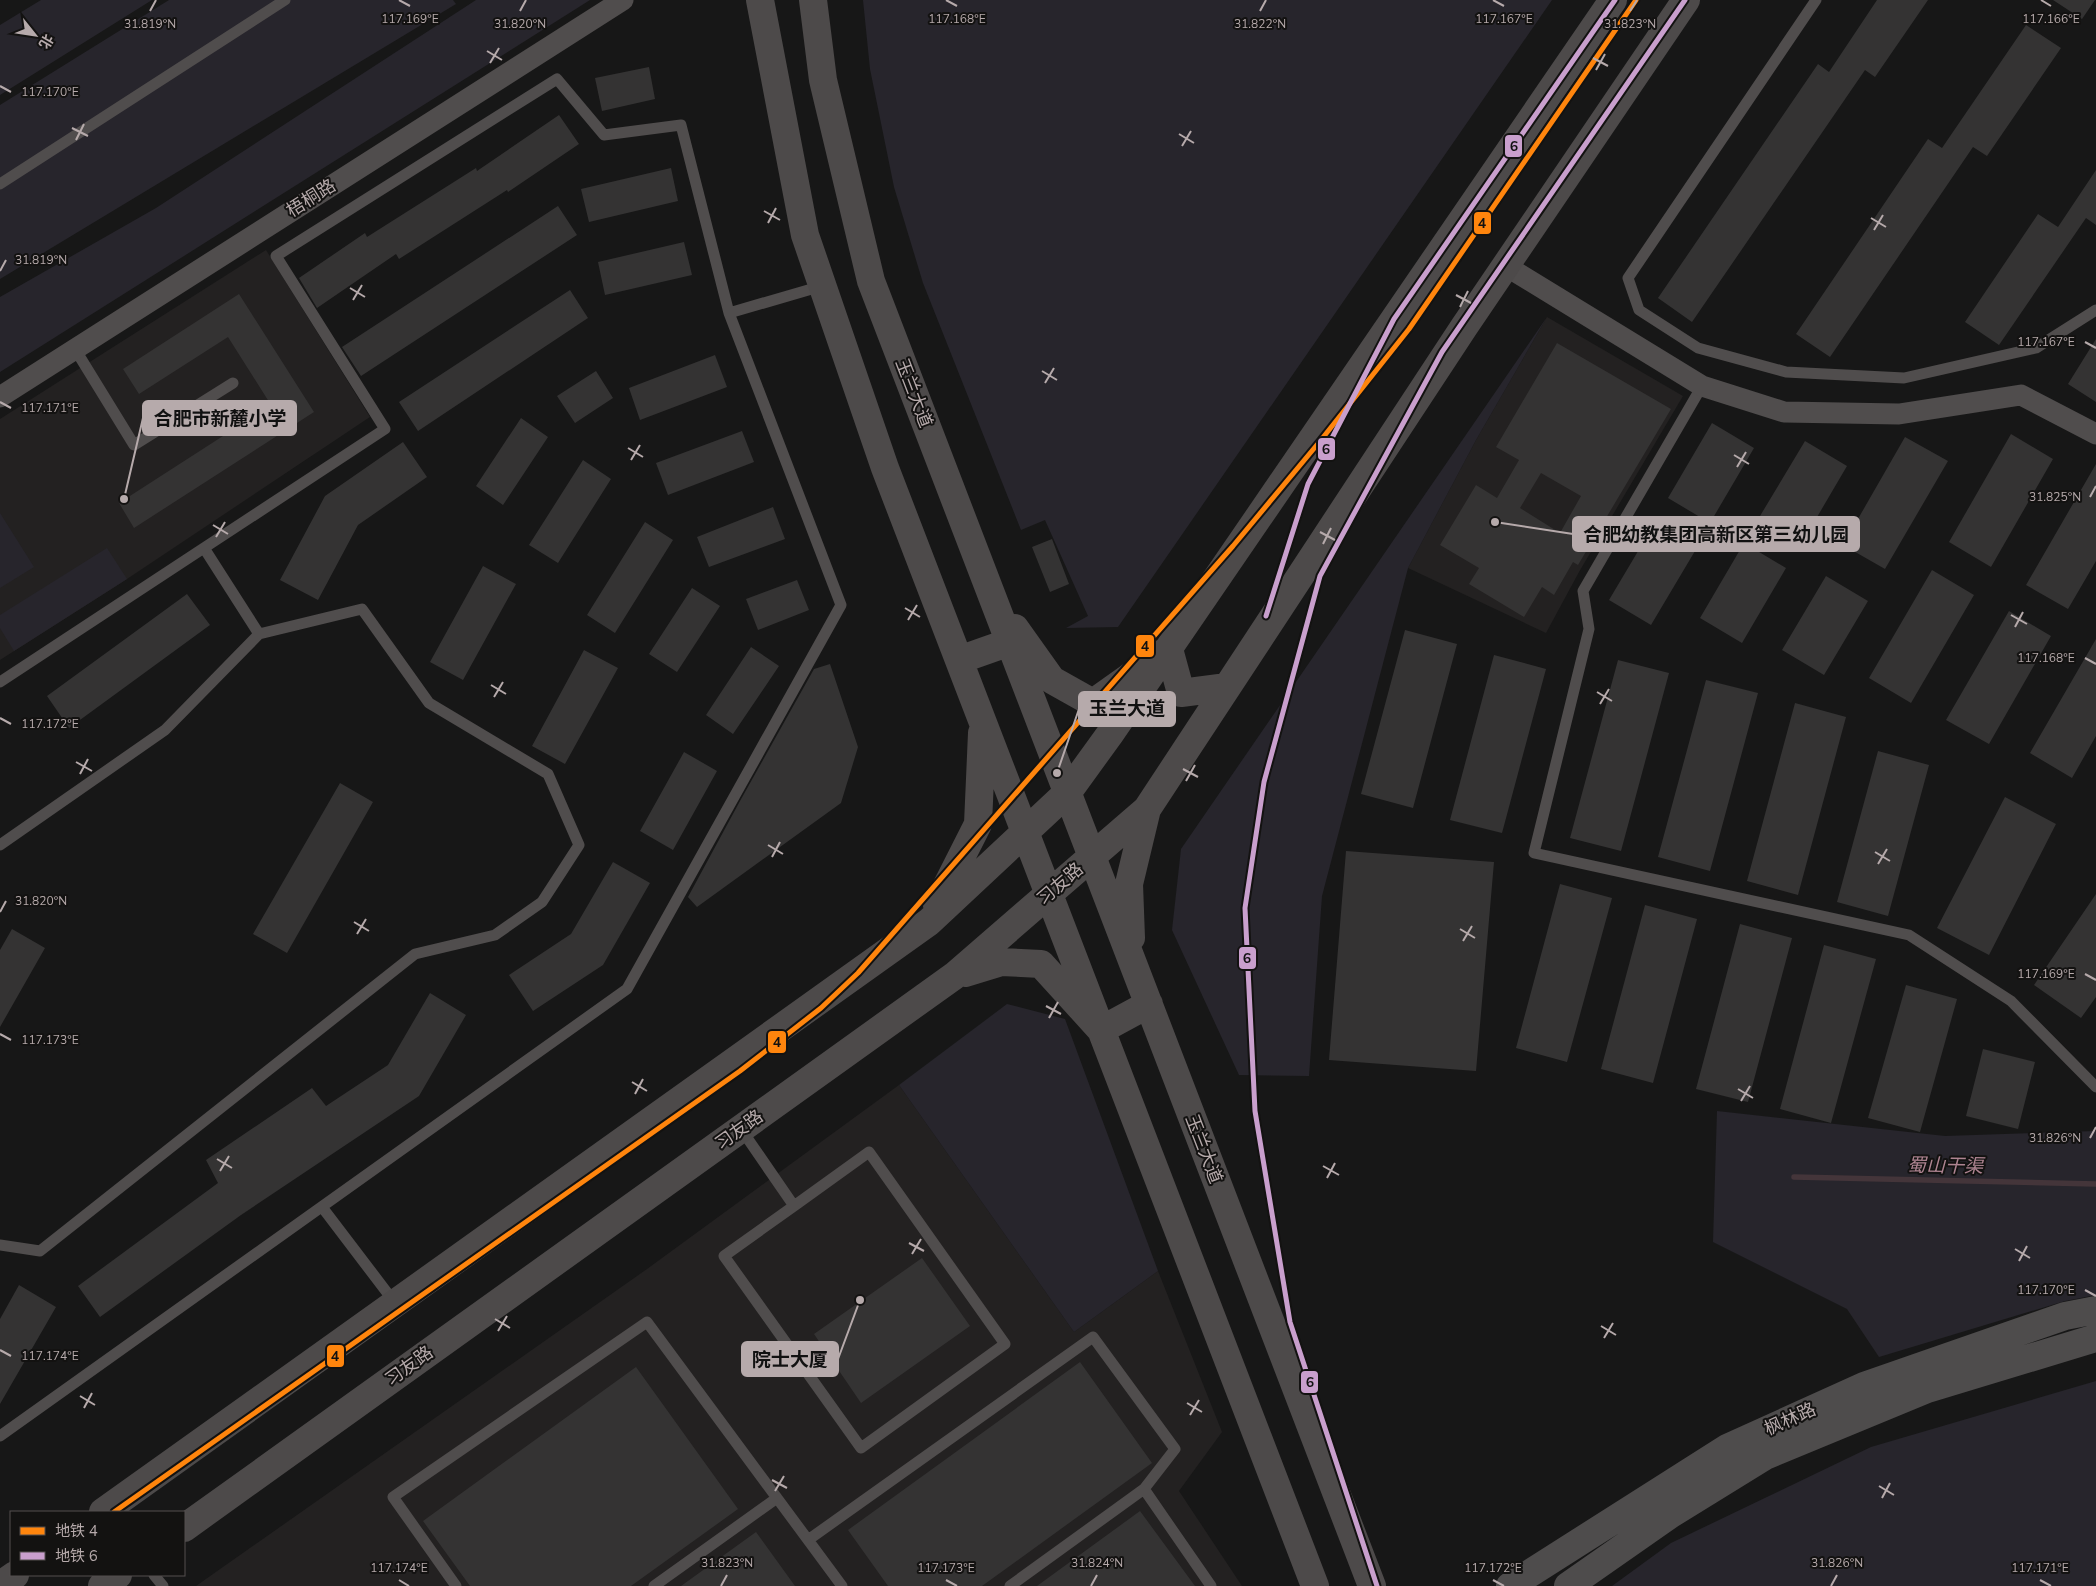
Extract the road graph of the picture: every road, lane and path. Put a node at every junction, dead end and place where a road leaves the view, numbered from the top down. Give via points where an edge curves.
1 (285, 0) edge
2 (623, 0) edge
3 (760, 0) edge
4 (813, 0) edge
5 (1613, 0) edge
6 (1686, 0) edge
7 (1816, 0) edge
8 (0, 184) edge
9 (1506, 266) junction
10 (822, 286) junction
11 (2096, 310) edge
12 (729, 313) junction
13 (75, 349) junction
14 (233, 383) dead end
15 (1702, 386) junction
16 (0, 397) edge
17 (2094, 430) edge
18 (204, 548) junction
19 (991, 594) junction
20 (259, 634) junction
21 (1010, 642) junction
22 (1169, 649) junction
23 (959, 660) junction
24 (0, 682) edge
25 (1227, 687) junction
26 (982, 721) junction
27 (1068, 792) junction
28 (1147, 809) junction
29 (1025, 832) junction
30 (0, 845) edge
31 (1092, 856) junction
32 (1049, 894) junction
33 (929, 922) junction
34 (1132, 959) junction
35 (954, 976) junction
36 (1149, 1004) junction
37 (1101, 1030) junction
38 (2096, 1087) edge
39 (741, 1129) junction
40 (794, 1206) junction
41 (322, 1207) junction
42 (0, 1245) edge
43 (395, 1304) junction
44 (2096, 1310) edge
45 (2096, 1338) edge
46 (0, 1436) edge
47 (1144, 1489) junction
48 (777, 1498) junction
49 (103, 1511) edge
50 (185, 1527) edge
51 (808, 1540) junction
52 (14, 1576) edge
53 (117, 1576) edge
54 (155, 1576) edge
55 (0, 1586) edge
56 (102, 1586) edge
57 (163, 1586) edge
58 (456, 1586) edge
59 (654, 1586) edge
60 (842, 1586) edge
61 (1010, 1586) edge
62 (1212, 1586) edge
63 (1315, 1586) edge
64 (1372, 1586) edge
65 (1510, 1586) edge
66 (1568, 1586) edge

1 - 8 lane
2 - 13 street, 梧桐路
3 - 10 main road via 805,235
4 - 19 main road, 玉兰大道 via 823,80 871,281
5 - 22 main road
6 - 9 main road, 习友路
7 - 11 lane via 1628,278 1639,310 1698,348 1786,372 1904,378 2036,348
9 - 15 street
9 - 25 main road, 习友路
10 - 12 lane
10 - 23 main road via 885,468
12 - 18 lane via 681,125 604,136 557,79 276,256 385,430
12 - 41 lane via 841,605 627,989
13 - 14 lane via 134,445
13 - 16 street, 梧桐路
15 - 17 street via 1784,412 1899,414 2021,395
15 - 38 lane via 1583,591 1589,629 1534,853 1910,936 2011,1001
18 - 20 lane
18 - 24 lane
19 - 21 main road, 玉兰大道
19 - 22 main road via 1052,680 1093,703
20 - 30 lane via 164,730
20 - 42 lane via 362,608 429,703 548,774 579,845 542,902 495,935 415,954 40,1251
21 - 23 main road
21 - 27 main road, 玉兰大道
22 - 25 main road via 1182,693
22 - 27 main road
23 - 26 main road
25 - 28 main road, 习友路
26 - 29 main road
26 - 33 main road via 978,824
27 - 29 main road
27 - 31 main road, 玉兰大道
28 - 31 main road, 习友路
28 - 34 main road via 1129,884
29 - 32 main road
29 - 33 main road
31 - 32 main road, 习友路
31 - 34 main road, 玉兰大道
32 - 35 main road, 习友路
32 - 37 main road
33 - 43 main road
34 - 36 main road, 玉兰大道
35 - 37 main road via 1001,962 1041,964
35 - 39 main road, 习友路
36 - 37 main road
36 - 64 main road, 玉兰大道
37 - 63 main road
39 - 40 lane
39 - 50 main road, 习友路
40 - 40 lane via 724,1256 861,1448 1005,1344 869,1152
41 - 43 lane
41 - 46 lane
43 - 49 main road
44 - 65 main road, 枫林路 via 2065,1316 1864,1386 1727,1448
45 - 66 main road, 枫林路 via 1927,1389 1765,1456 1671,1514
47 - 51 lane via 1175,1449 1093,1337
47 - 61 lane
47 - 62 lane
48 - 51 lane
48 - 58 lane via 647,1322 393,1497
48 - 59 lane
51 - 60 lane
52 - 55 main road
53 - 56 main road
54 - 57 lane

